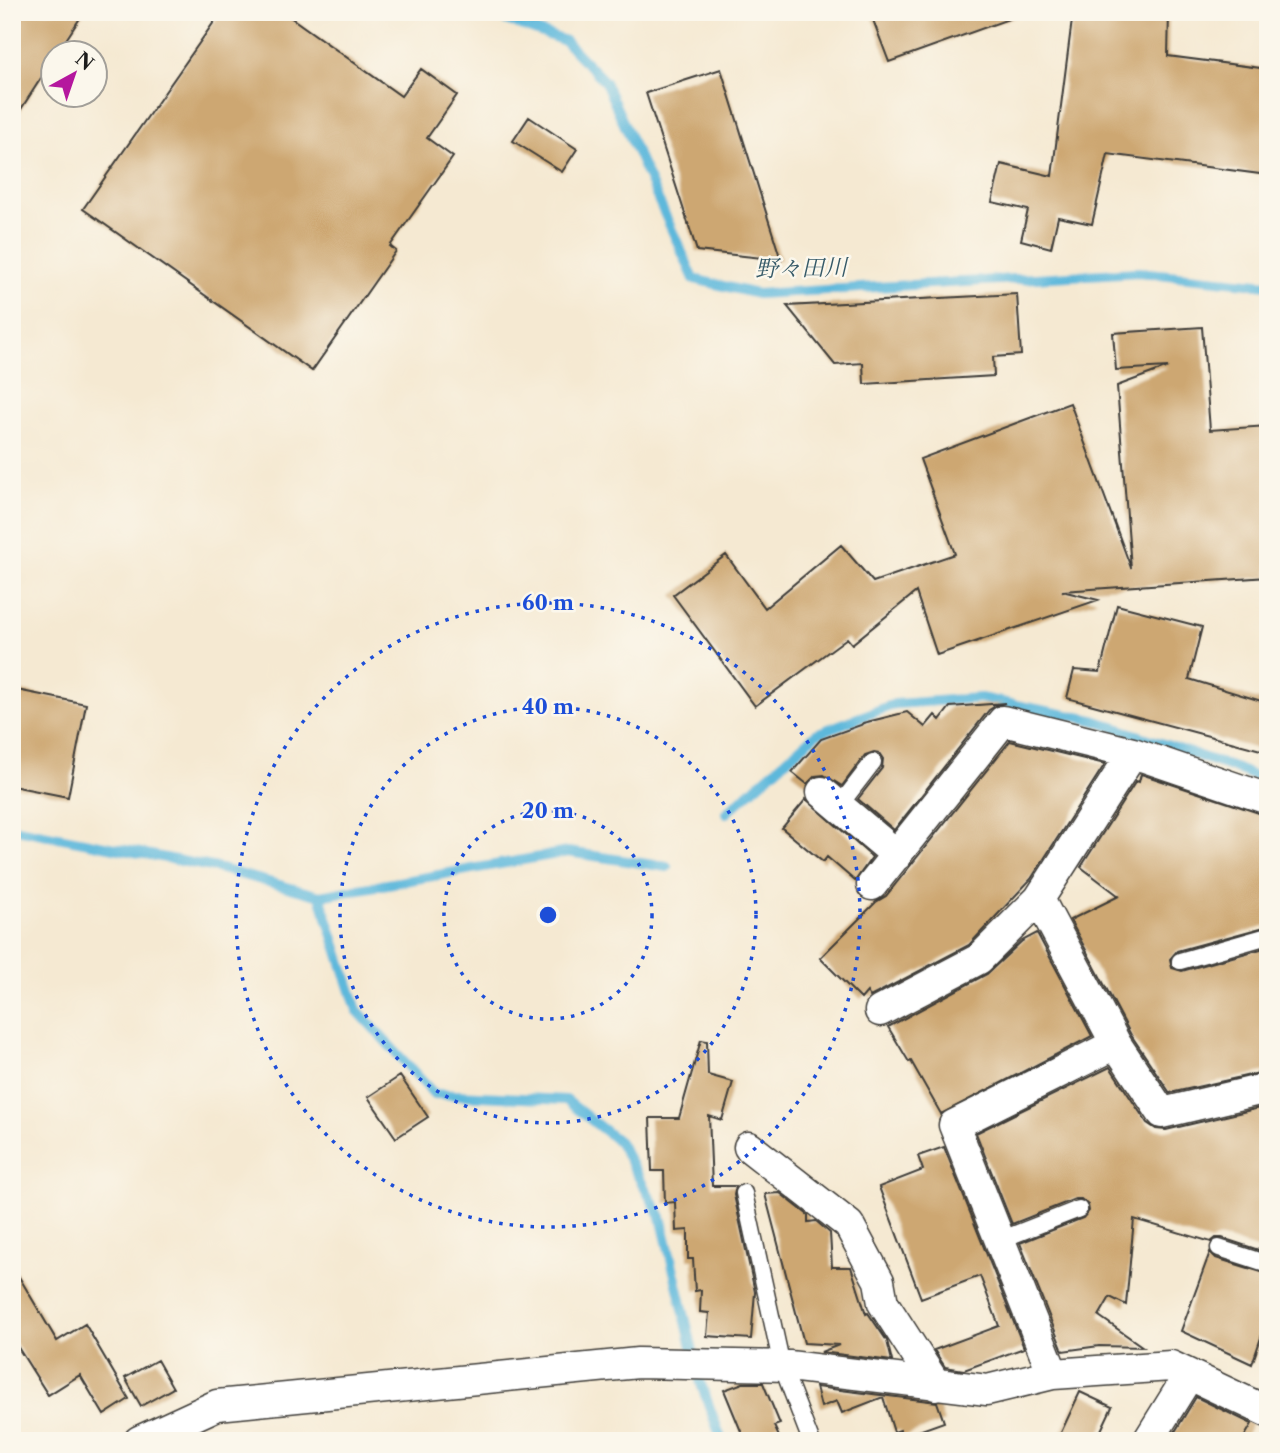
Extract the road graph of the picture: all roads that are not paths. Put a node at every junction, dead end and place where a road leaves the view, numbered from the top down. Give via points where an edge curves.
1 (1133, 754) junction
2 (873, 762) dead end
3 (831, 799) joint
4 (1268, 799) edge
5 (897, 855) junction
6 (872, 885) dead end
7 (1039, 900) junction
8 (1268, 936) edge
9 (1180, 961) dead end
10 (880, 1011) dead end
11 (1116, 1044) junction
12 (1268, 1088) edge
13 (749, 1147) dead end
14 (744, 1193) dead end
15 (1079, 1209) dead end
16 (1000, 1240) junction
17 (1219, 1248) dead end
18 (1268, 1264) edge
19 (782, 1366) junction
20 (1053, 1374) junction
21 (1189, 1375) junction
22 (936, 1385) junction
23 (1268, 1412) edge
24 (139, 1441) edge
25 (811, 1441) edge
26 (1148, 1441) edge

1 - 4 street
1 - 5 street via 1003,721
1 - 7 street
2 - 3 lane
3 - 5 street
5 - 6 street
7 - 10 street via 979,959
7 - 11 street
8 - 9 lane
11 - 12 street via 1162,1113
11 - 16 street via 954,1125
13 - 22 street via 849,1226 879,1281 883,1303
14 - 19 lane
15 - 16 lane
16 - 20 street
17 - 18 lane
19 - 22 street
19 - 24 street via 638,1363 217,1405
19 - 25 lane
20 - 21 street via 1171,1366
20 - 22 street via 987,1390
21 - 23 street
21 - 26 street

